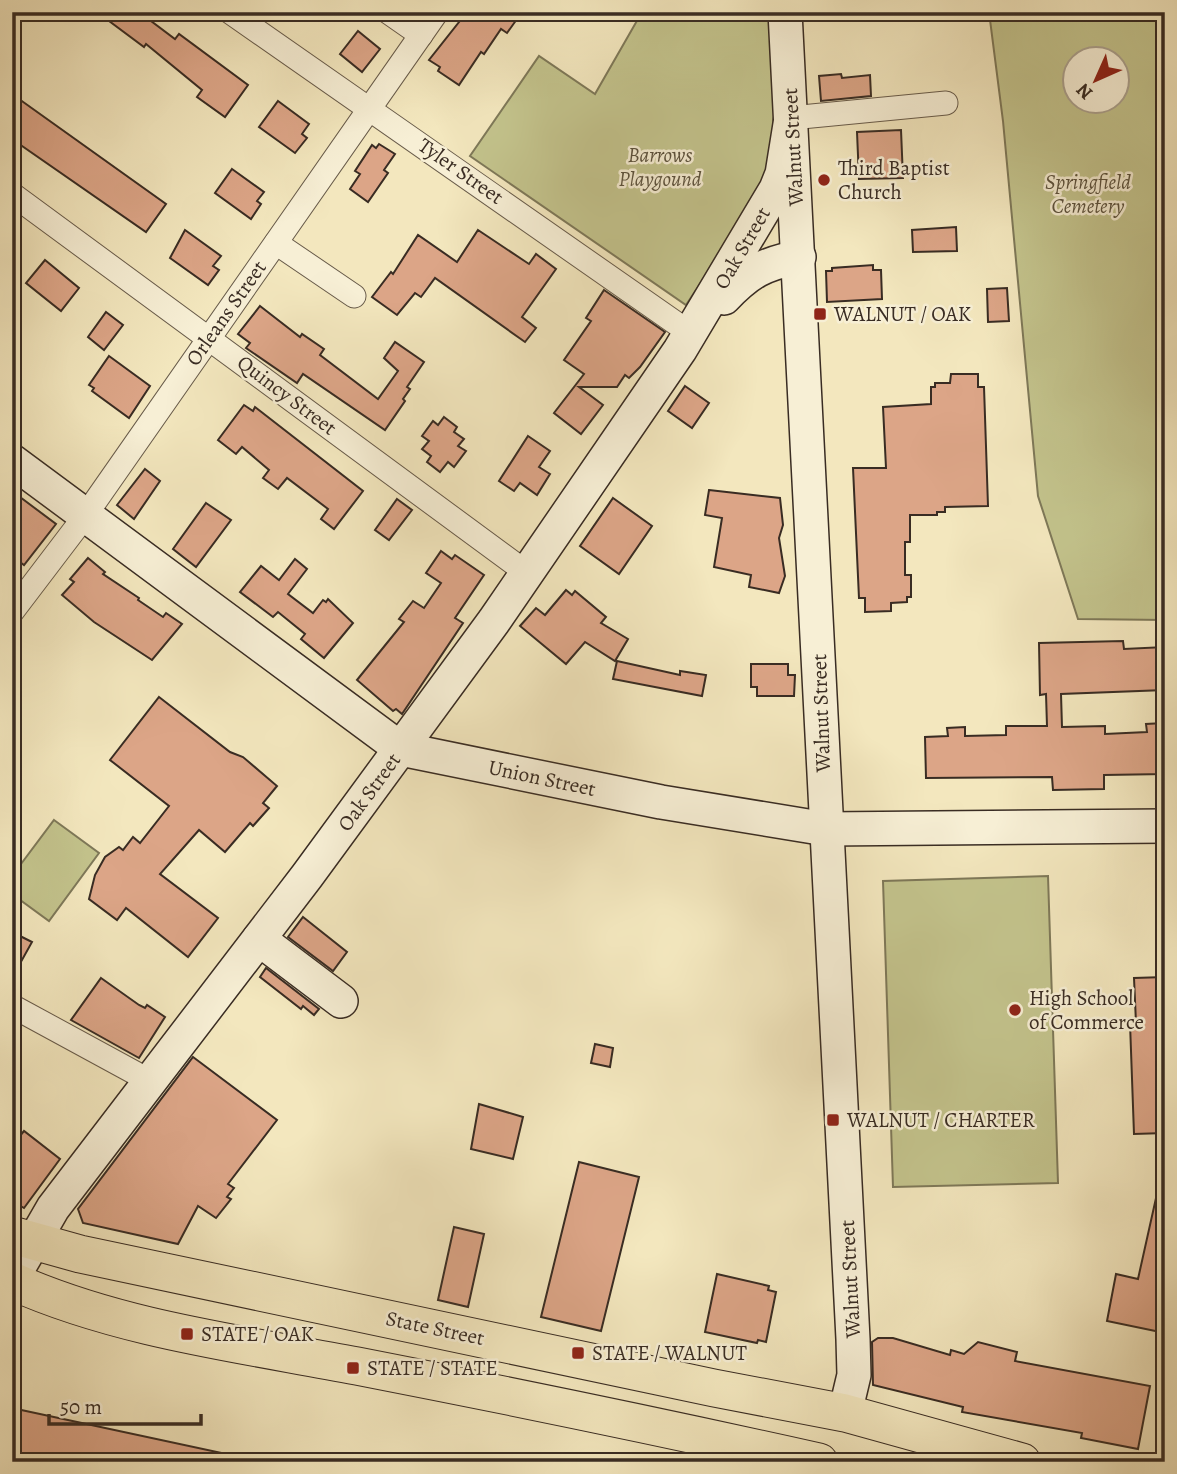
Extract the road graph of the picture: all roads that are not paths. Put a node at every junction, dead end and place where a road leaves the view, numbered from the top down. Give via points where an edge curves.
1 (230, 12) edge
2 (388, 12) edge
3 (437, 12) edge
4 (785, 12) edge
5 (421, 35) junction
6 (946, 103) dead end
7 (372, 108) junction
8 (791, 118) junction
9 (12, 194) edge
10 (276, 243) junction
11 (799, 257) junction
12 (354, 296) dead end
13 (690, 333) junction
14 (209, 337) junction
15 (12, 461) edge
16 (85, 516) junction
17 (527, 573) junction
18 (12, 612) edge
19 (401, 749) junction
20 (1165, 826) edge
21 (826, 829) junction
22 (259, 939) junction
23 (341, 1002) dead end
24 (12, 1006) edge
25 (150, 1082) junction
26 (22, 1238) edge
27 (12, 1280) edge
28 (451, 1331) junction
29 (443, 1383) junction
30 (845, 1413) junction
31 (820, 1462) edge
32 (1021, 1462) edge

1 - 7 street, Tyler Street
2 - 5 street
3 - 5 street, Orleans Street
4 - 8 main road, Walnut Street
5 - 7 street, Orleans Street
6 - 8 street
7 - 10 street, Orleans Street
7 - 13 street, Tyler Street
8 - 11 main road, Walnut Street
8 - 13 main road, Oak Street via 776,190
9 - 14 street, Quincy Street
10 - 12 street
10 - 14 street, Orleans Street
11 - 13 main road, Oak Street via 748,274
11 - 21 main road, Walnut Street
13 - 17 main road, Oak Street
14 - 16 street, Orleans Street
14 - 17 street, Quincy Street
15 - 16 main road, Union Street
16 - 18 street, Orleans Street
16 - 19 main road, Union Street
17 - 19 main road, Oak Street
19 - 21 main road, Union Street via 661,802
19 - 22 main road, Oak Street
20 - 21 main road, Union Street
21 - 30 main road, Walnut Street via 854,1363
22 - 23 main road
22 - 25 main road, Oak Street
24 - 25 street
25 - 26 main road, Oak Street via 53,1208
26 - 27 main road, Oak Street
26 - 28 main road, State Street
27 - 29 main road via 108,1314
28 - 29 main road
28 - 30 main road, State Street
29 - 31 main road
30 - 31 main road
30 - 32 main road, State Street

